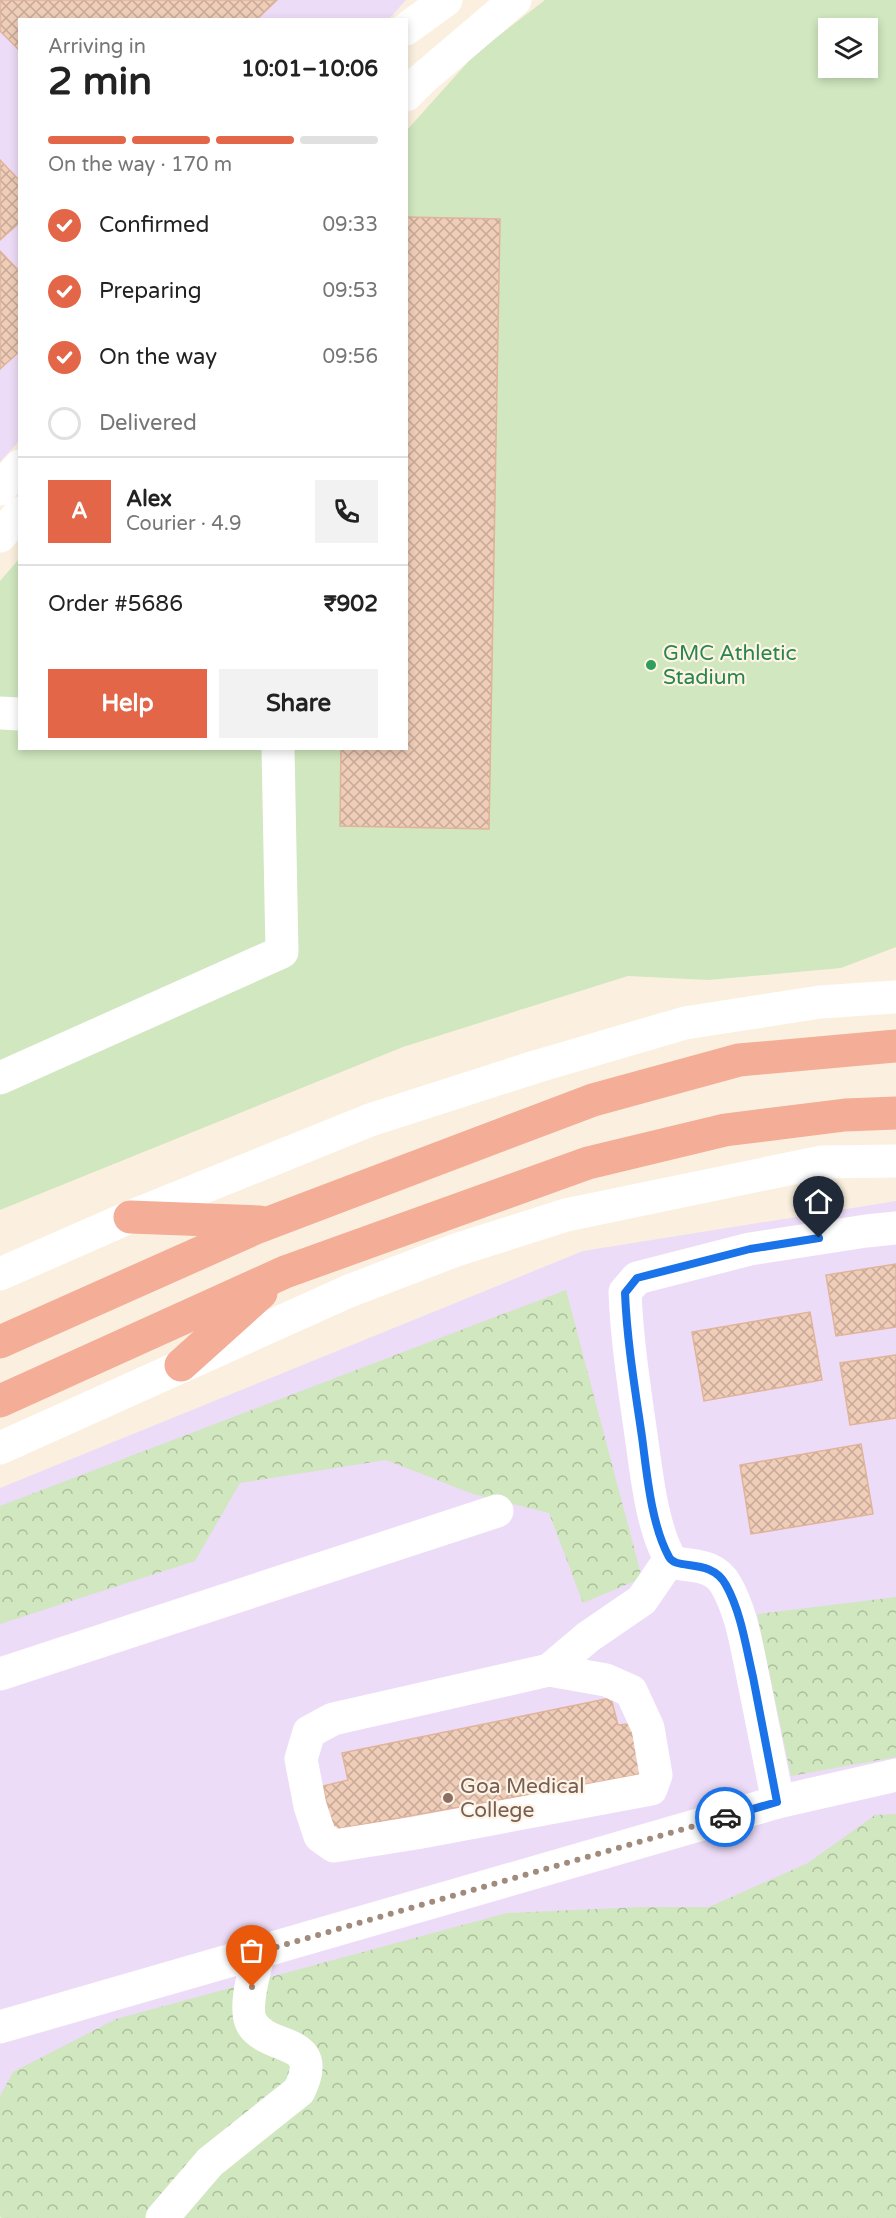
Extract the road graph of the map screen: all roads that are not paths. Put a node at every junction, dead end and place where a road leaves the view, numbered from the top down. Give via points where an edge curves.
1 (446, 0) edge
2 (515, 0) edge
3 (408, 28) edge
4 (408, 93) edge
5 (18, 468) edge
6 (0, 489) edge
7 (18, 515) edge
8 (0, 536) edge
9 (0, 713) edge
10 (18, 714) edge
11 (278, 750) edge
12 (896, 998) edge
13 (896, 1046) edge
14 (0, 1078) edge
15 (896, 1113) edge
16 (896, 1161) edge
17 (130, 1217) junction
18 (270, 1223) junction
19 (896, 1228) edge
20 (285, 1272) junction
21 (0, 1274) edge
22 (0, 1341) edge
23 (181, 1365) junction
24 (0, 1401) edge
25 (0, 1448) edge
26 (497, 1511) dead end
27 (670, 1559) junction
28 (549, 1670) junction
29 (0, 1674) edge
30 (896, 1775) edge
31 (777, 1802) junction
32 (259, 1952) junction
33 (0, 2027) edge
34 (162, 2218) edge

1 - 3 street
2 - 4 street
5 - 6 street
7 - 8 street
9 - 10 street
11 - 14 street via 282,952
12 - 17 street via 820,1002 685,1023 370,1120
13 - 18 highway via 739,1060 593,1100
15 - 20 highway via 844,1115 725,1130 588,1163
16 - 23 street via 822,1162 566,1215 456,1250 349,1291
17 - 18 highway
17 - 21 street
18 - 22 highway
19 - 27 street via 750,1249 637,1278 625,1293 647,1475
20 - 23 highway
20 - 24 highway
23 - 25 street
26 - 29 street
27 - 28 street via 642,1600
27 - 31 street via 676,1564 700,1565 717,1572 726,1585 747,1648
28 - 28 street via 606,1680 631,1691 648,1728 657,1775 651,1790 334,1846 320,1836 301,1759 309,1732 333,1719
30 - 31 street
31 - 32 street
32 - 33 street
32 - 34 street via 248,2005 252,2023 264,2035 296,2048 304,2060 306,2077 299,2091 210,2162

